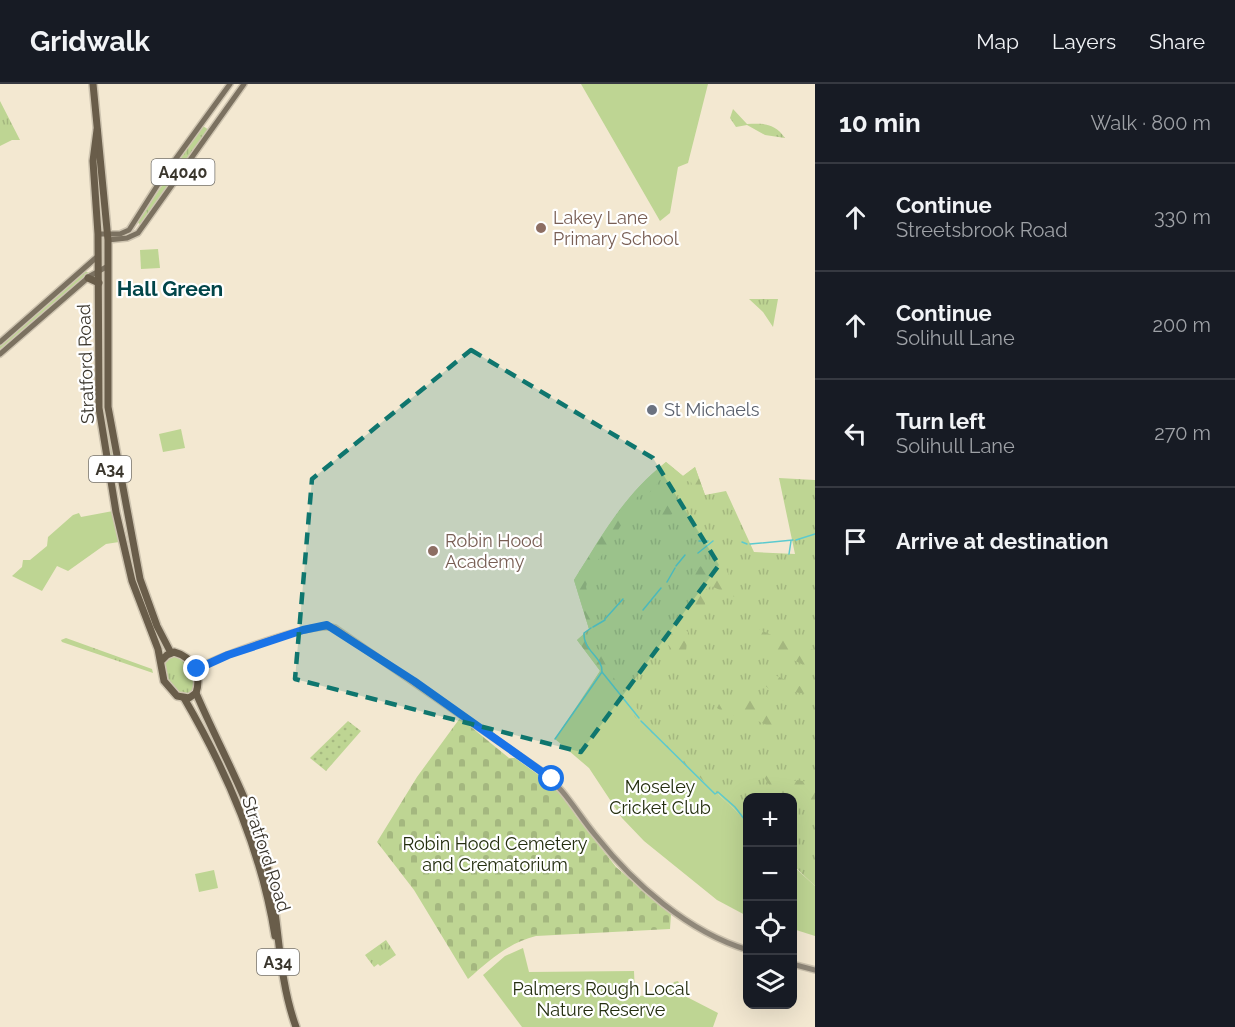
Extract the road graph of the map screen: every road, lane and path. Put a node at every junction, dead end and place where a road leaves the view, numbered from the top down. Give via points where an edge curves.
1 (93, 84) edge
2 (230, 84) edge
3 (244, 84) edge
4 (202, 123) junction
5 (212, 130) junction
6 (96, 150) junction
7 (134, 222) junction
8 (142, 229) junction
9 (98, 234) junction
10 (108, 237) junction
11 (98, 256) junction
12 (108, 267) junction
13 (84, 268) junction
14 (99, 270) junction
15 (89, 277) junction
16 (99, 283) junction
17 (98, 338) junction
18 (107, 338) junction
19 (0, 342) edge
20 (0, 354) edge
21 (122, 483) junction
22 (112, 485) junction
23 (171, 652) junction
24 (161, 661) junction
25 (195, 669) junction
26 (196, 693) junction
27 (184, 698) junction
28 (231, 769) junction
29 (222, 774) junction
30 (257, 833) junction
31 (249, 836) junction
32 (265, 858) junction
33 (255, 861) junction
34 (269, 896) junction
35 (743, 949) edge
36 (797, 965) edge
37 (815, 970) edge
38 (294, 1027) edge

1 - 6 highway, Stratford Road / A34
2 - 4 main road, A4040
3 - 5 main road, A4040
4 - 5 main road
4 - 7 main road, A4040
5 - 8 main road, A4040
6 - 9 highway, Stratford Road / A34
6 - 10 highway, Stratford Road / A34
7 - 8 main road
7 - 10 main road, A4040 via 127,232
8 - 10 main road, A4040 via 127,238
9 - 10 main road, A4040
9 - 11 highway, Stratford Road / A34
10 - 12 highway, Stratford Road / A34
11 - 13 main road
11 - 14 highway, Stratford Road / A34
12 - 14 main road
12 - 18 highway, Stratford Road / A34
13 - 15 main road via 90,270
13 - 19 main road
14 - 15 main road
14 - 16 highway, Stratford Road / A34
15 - 16 highway
15 - 20 main road
16 - 17 highway, Stratford Road / A34
17 - 18 highway
17 - 22 highway, Stratford Road / A34 via 99,408
18 - 21 highway, Stratford Road / A34 via 108,407
21 - 22 highway
21 - 23 highway, Stratford Road / A34 via 140,579
22 - 24 highway, Stratford Road / A34 via 132,581
23 - 24 highway
23 - 25 highway via 182,655
24 - 27 highway via 167,686
25 - 26 highway via 199,680
25 - 35 main road via 327,625 414,681 557,783 615,860 647,889 704,932
26 - 27 highway
26 - 28 highway, Stratford Road / A34
27 - 29 highway, Stratford Road / A34
28 - 29 highway
28 - 30 highway, Stratford Road / A34
29 - 31 highway, Stratford Road / A34
30 - 31 highway
30 - 32 highway, Stratford Road / A34
31 - 33 highway, Stratford Road / A34
32 - 33 highway
32 - 34 highway, Stratford Road / A34
33 - 34 highway, Stratford Road / A34
34 - 38 highway, Stratford Road / A34
34 - 38 highway, Stratford Road / A34 via 283,1000
36 - 37 main road

